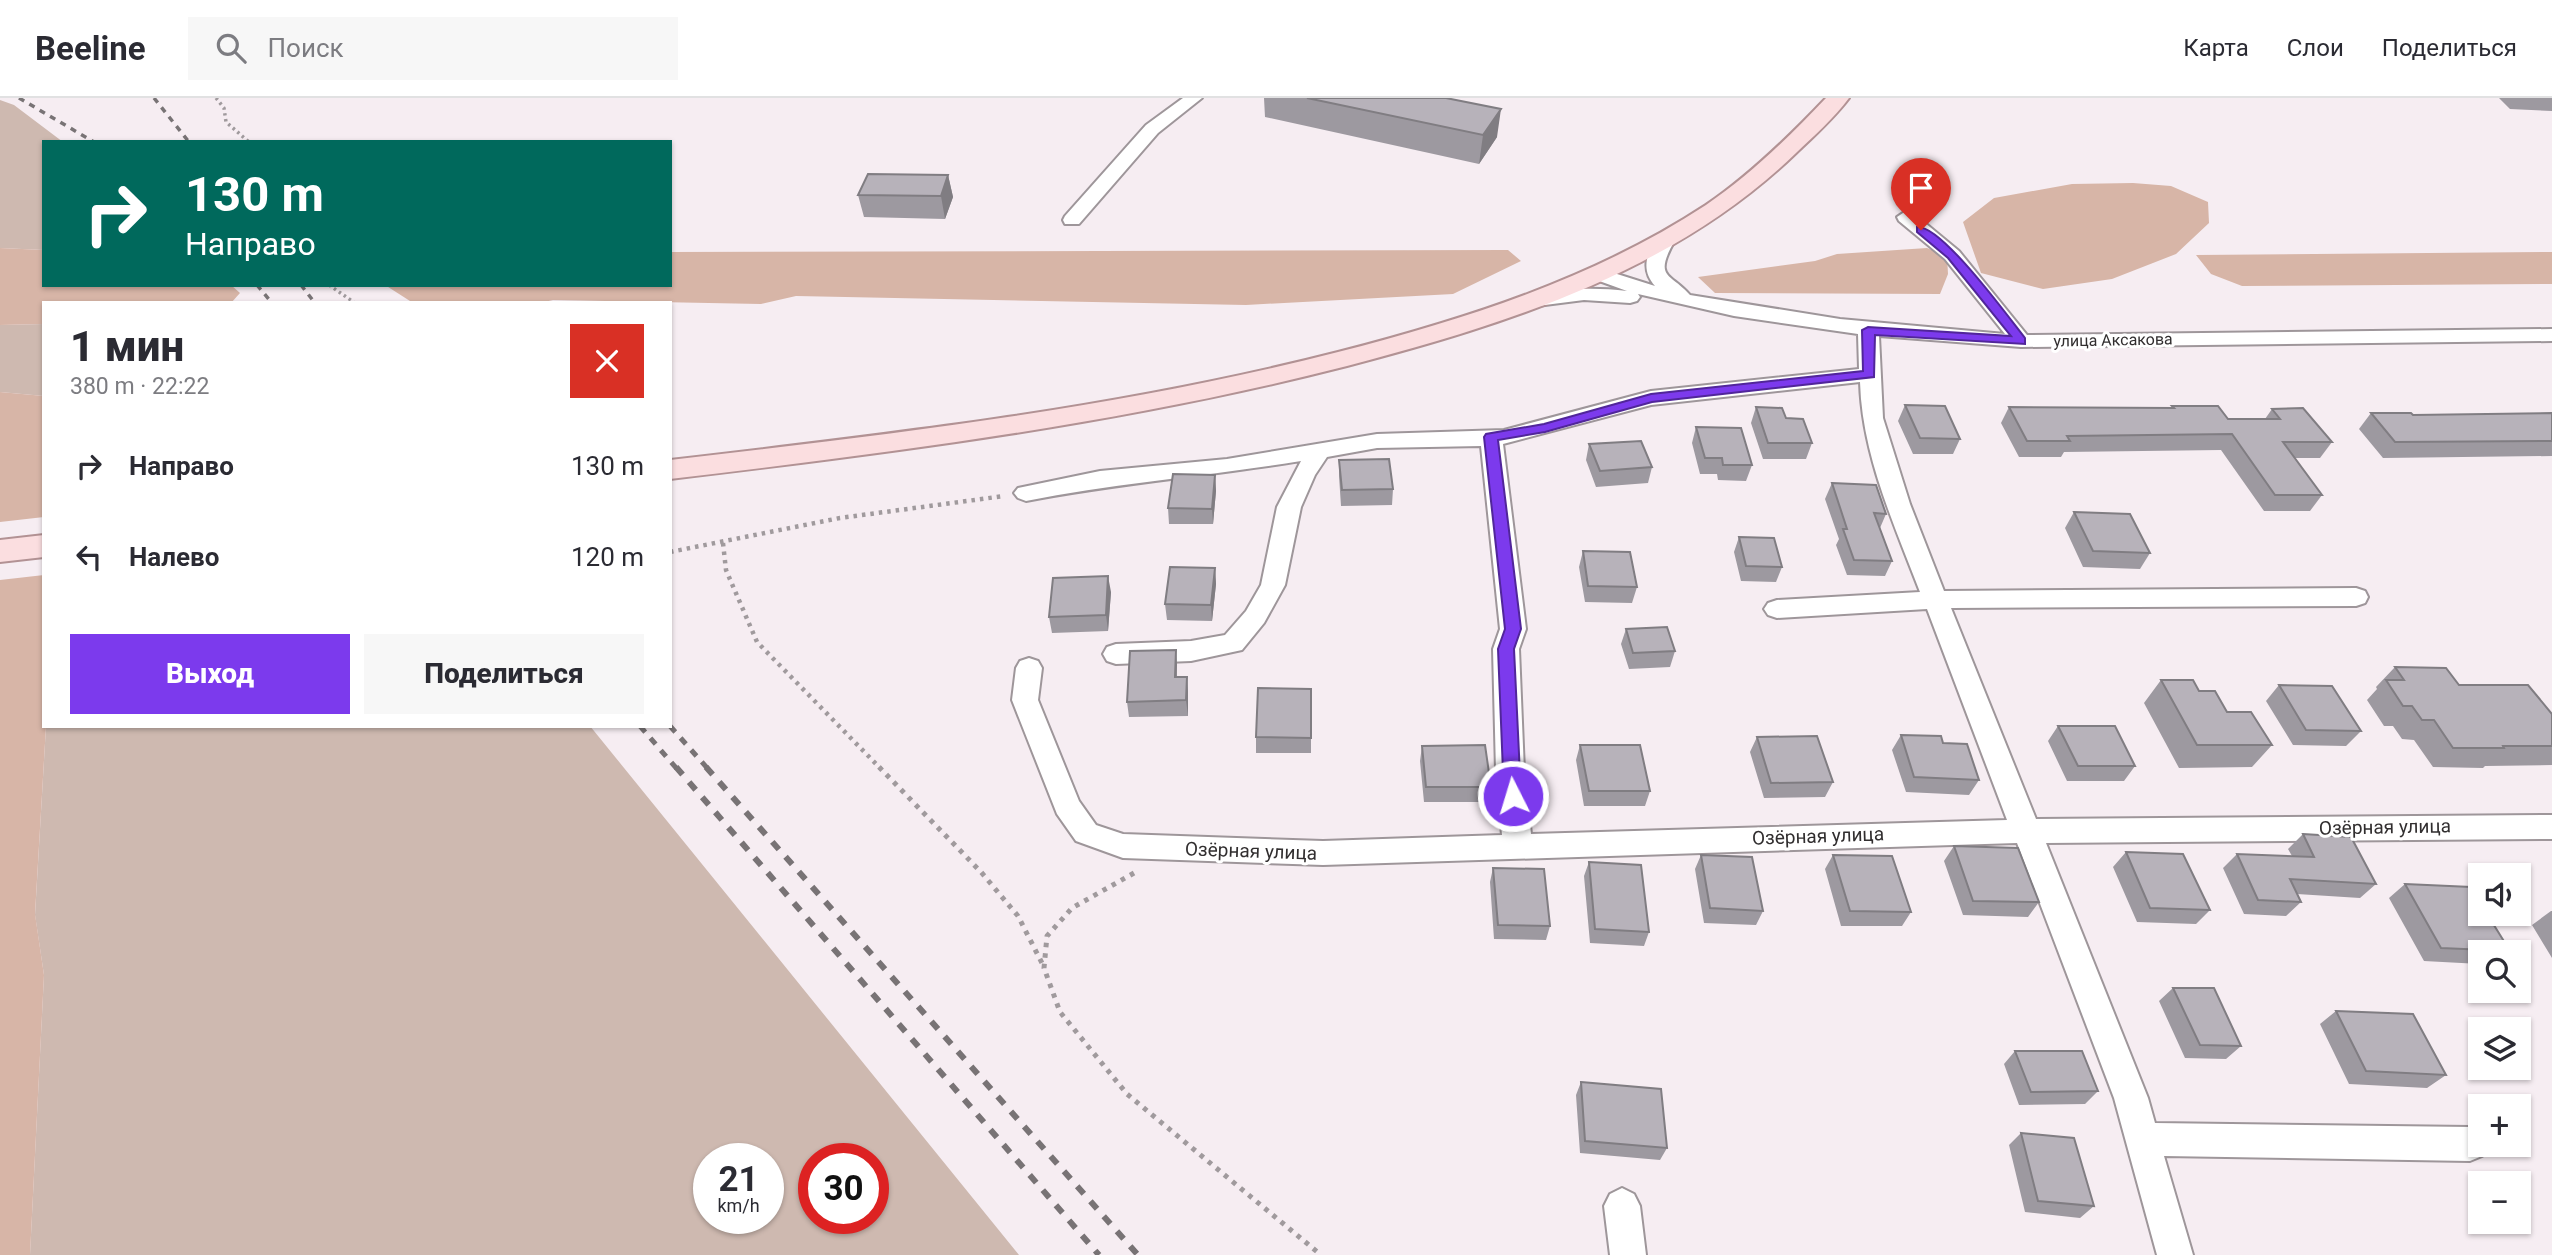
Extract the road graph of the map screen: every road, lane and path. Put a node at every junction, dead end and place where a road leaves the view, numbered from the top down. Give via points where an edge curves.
1 (216, 98) edge
2 (1194, 98) edge
3 (1838, 98) edge
4 (247, 140) edge
5 (1906, 217) dead end
6 (1072, 220) dead end
7 (1665, 240) junction
8 (1598, 274) junction
9 (333, 287) edge
10 (352, 301) edge
11 (1520, 304) junction
12 (1702, 305) junction
13 (1868, 330) junction
14 (2552, 335) edge
15 (2021, 341) junction
16 (1869, 374) junction
17 (1491, 437) junction
18 (1321, 449) junction
19 (672, 470) edge
20 (1026, 493) joint
21 (723, 543) junction
22 (42, 546) edge
23 (0, 551) edge
24 (672, 552) edge
25 (2356, 597) dead end
26 (1936, 600) junction
27 (1777, 609) dead end
28 (1116, 654) dead end
29 (1029, 668) dead end
30 (2552, 827) edge
31 (2026, 831) junction
32 (1518, 846) junction
33 (1145, 847) junction
34 (1044, 968) junction
35 (2144, 1139) junction
36 (2468, 1144) edge
37 (1622, 1206) dead end
38 (1321, 1255) edge
39 (1628, 1255) edge
40 (2175, 1255) edge

1 - 4 path via 225,108 226,122
2 - 6 street via 1152,130
3 - 7 main road via 1783,155 1714,210
5 - 15 street via 1952,255
7 - 8 main road
7 - 12 street via 1656,253 1655,275 1663,285
8 - 11 main road
8 - 12 street, улица Аксакова
9 - 10 path
11 - 12 street via 1591,293
11 - 19 main road via 1436,334 1185,397 950,436
12 - 13 street, улица Аксакова
13 - 15 street, улица Аксакова
13 - 16 street
14 - 15 street, улица Аксакова
16 - 17 street via 1651,398 1545,428
16 - 26 street via 1879,443
17 - 18 street via 1377,441
17 - 32 street via 1513,629 1506,649
18 - 20 street
18 - 28 street via 1289,508 1273,585 1233,643 1191,651
20 - 21 path via 840,518
21 - 24 path
21 - 34 path via 726,570 757,642 981,872 1018,916
22 - 23 main road
25 - 26 street
26 - 27 street
26 - 31 street
29 - 33 street, Озёрная улица via 1025,700 1067,806 1086,832 1123,846
30 - 31 street, Озёрная улица
31 - 32 street, Озёрная улица
31 - 35 street
32 - 33 street, Озёрная улица via 1323,853
33 - 34 path via 1140,869 1072,908 1048,936
34 - 38 path via 1060,1012 1127,1094
35 - 36 street
35 - 40 street
37 - 39 street

